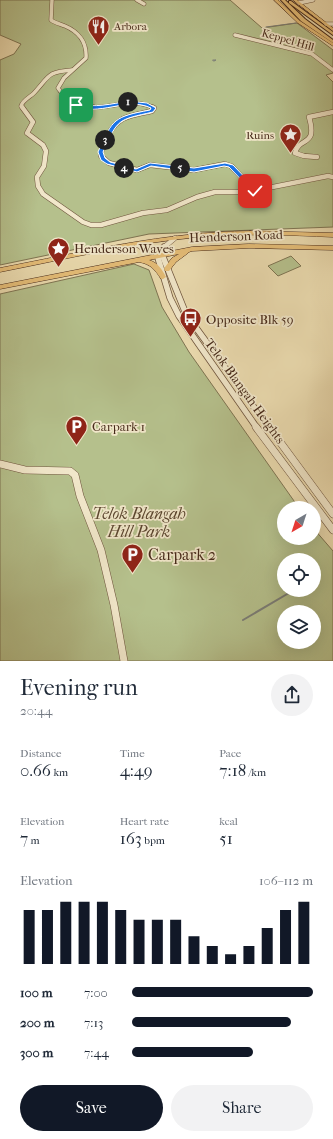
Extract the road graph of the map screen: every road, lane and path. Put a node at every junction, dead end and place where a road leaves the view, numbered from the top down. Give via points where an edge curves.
1 (52, 0) edge
2 (137, 0) edge
3 (276, 0) edge
4 (285, 0) edge
5 (292, 0) edge
6 (313, 0) edge
7 (297, 1) edge
8 (144, 4) dead end
9 (329, 24) edge
10 (333, 33) edge
11 (235, 35) dead end
12 (333, 42) edge
13 (333, 45) edge
14 (72, 70) junction
15 (333, 70) edge
16 (333, 112) edge
17 (317, 157) dead end
18 (333, 177) edge
19 (255, 191) junction
20 (333, 235) edge
21 (175, 238) junction
22 (137, 245) junction
23 (114, 248) junction
24 (333, 248) edge
25 (192, 249) junction
26 (160, 254) junction
27 (135, 260) junction
28 (119, 263) junction
29 (167, 268) junction
30 (0, 270) edge
31 (163, 277) junction
32 (0, 287) edge
33 (0, 464) edge
34 (333, 514) edge
35 (333, 530) edge
36 (124, 660) edge

1 - 14 street via 52,21 67,26 78,34 86,45 86,58
2 - 8 street
3 - 13 main road via 299,22
4 - 10 highway
4 - 12 highway via 303,20
5 - 10 highway
6 - 7 street
7 - 9 main road
9 - 10 main road
11 - 15 street, Keppel Hill via 312,54
14 - 19 street via 58,88 66,99 76,105 89,108 129,102 147,104 154,108 152,111 126,116 116,122 101,152 109,163 137,170 150,165 194,170 225,164 231,166
14 - 19 street via 57,71 45,78 21,106 33,122 27,133 43,145 46,151 44,166 37,177 38,186 43,194 66,211 87,224 101,225 143,213 173,208 215,192
16 - 17 street via 309,117 312,129 310,137 296,149 295,153
18 - 19 street
20 - 21 main road, Henderson Road via 224,234
21 - 22 main road, Henderson Road
21 - 26 street via 165,245
22 - 23 main road, Henderson Road
22 - 26 street
23 - 28 main road via 120,250 124,257
23 - 30 main road, Henderson Road
24 - 25 main road, Henderson Road via 249,246
25 - 26 main road, Henderson Road
25 - 29 main road via 180,255
26 - 27 main road, Henderson Road
26 - 29 street, Telok Blangah Heights
26 - 31 street, Telok Blangah Heights via 158,258
27 - 28 main road, Henderson Road
27 - 31 main road via 145,260 152,264
28 - 32 main road, Henderson Road
29 - 34 street, Telok Blangah Heights via 186,314 198,332
31 - 35 street, Telok Blangah Heights via 179,316 190,334 269,446
33 - 36 street via 8,468 26,470 70,471 75,476 109,578

